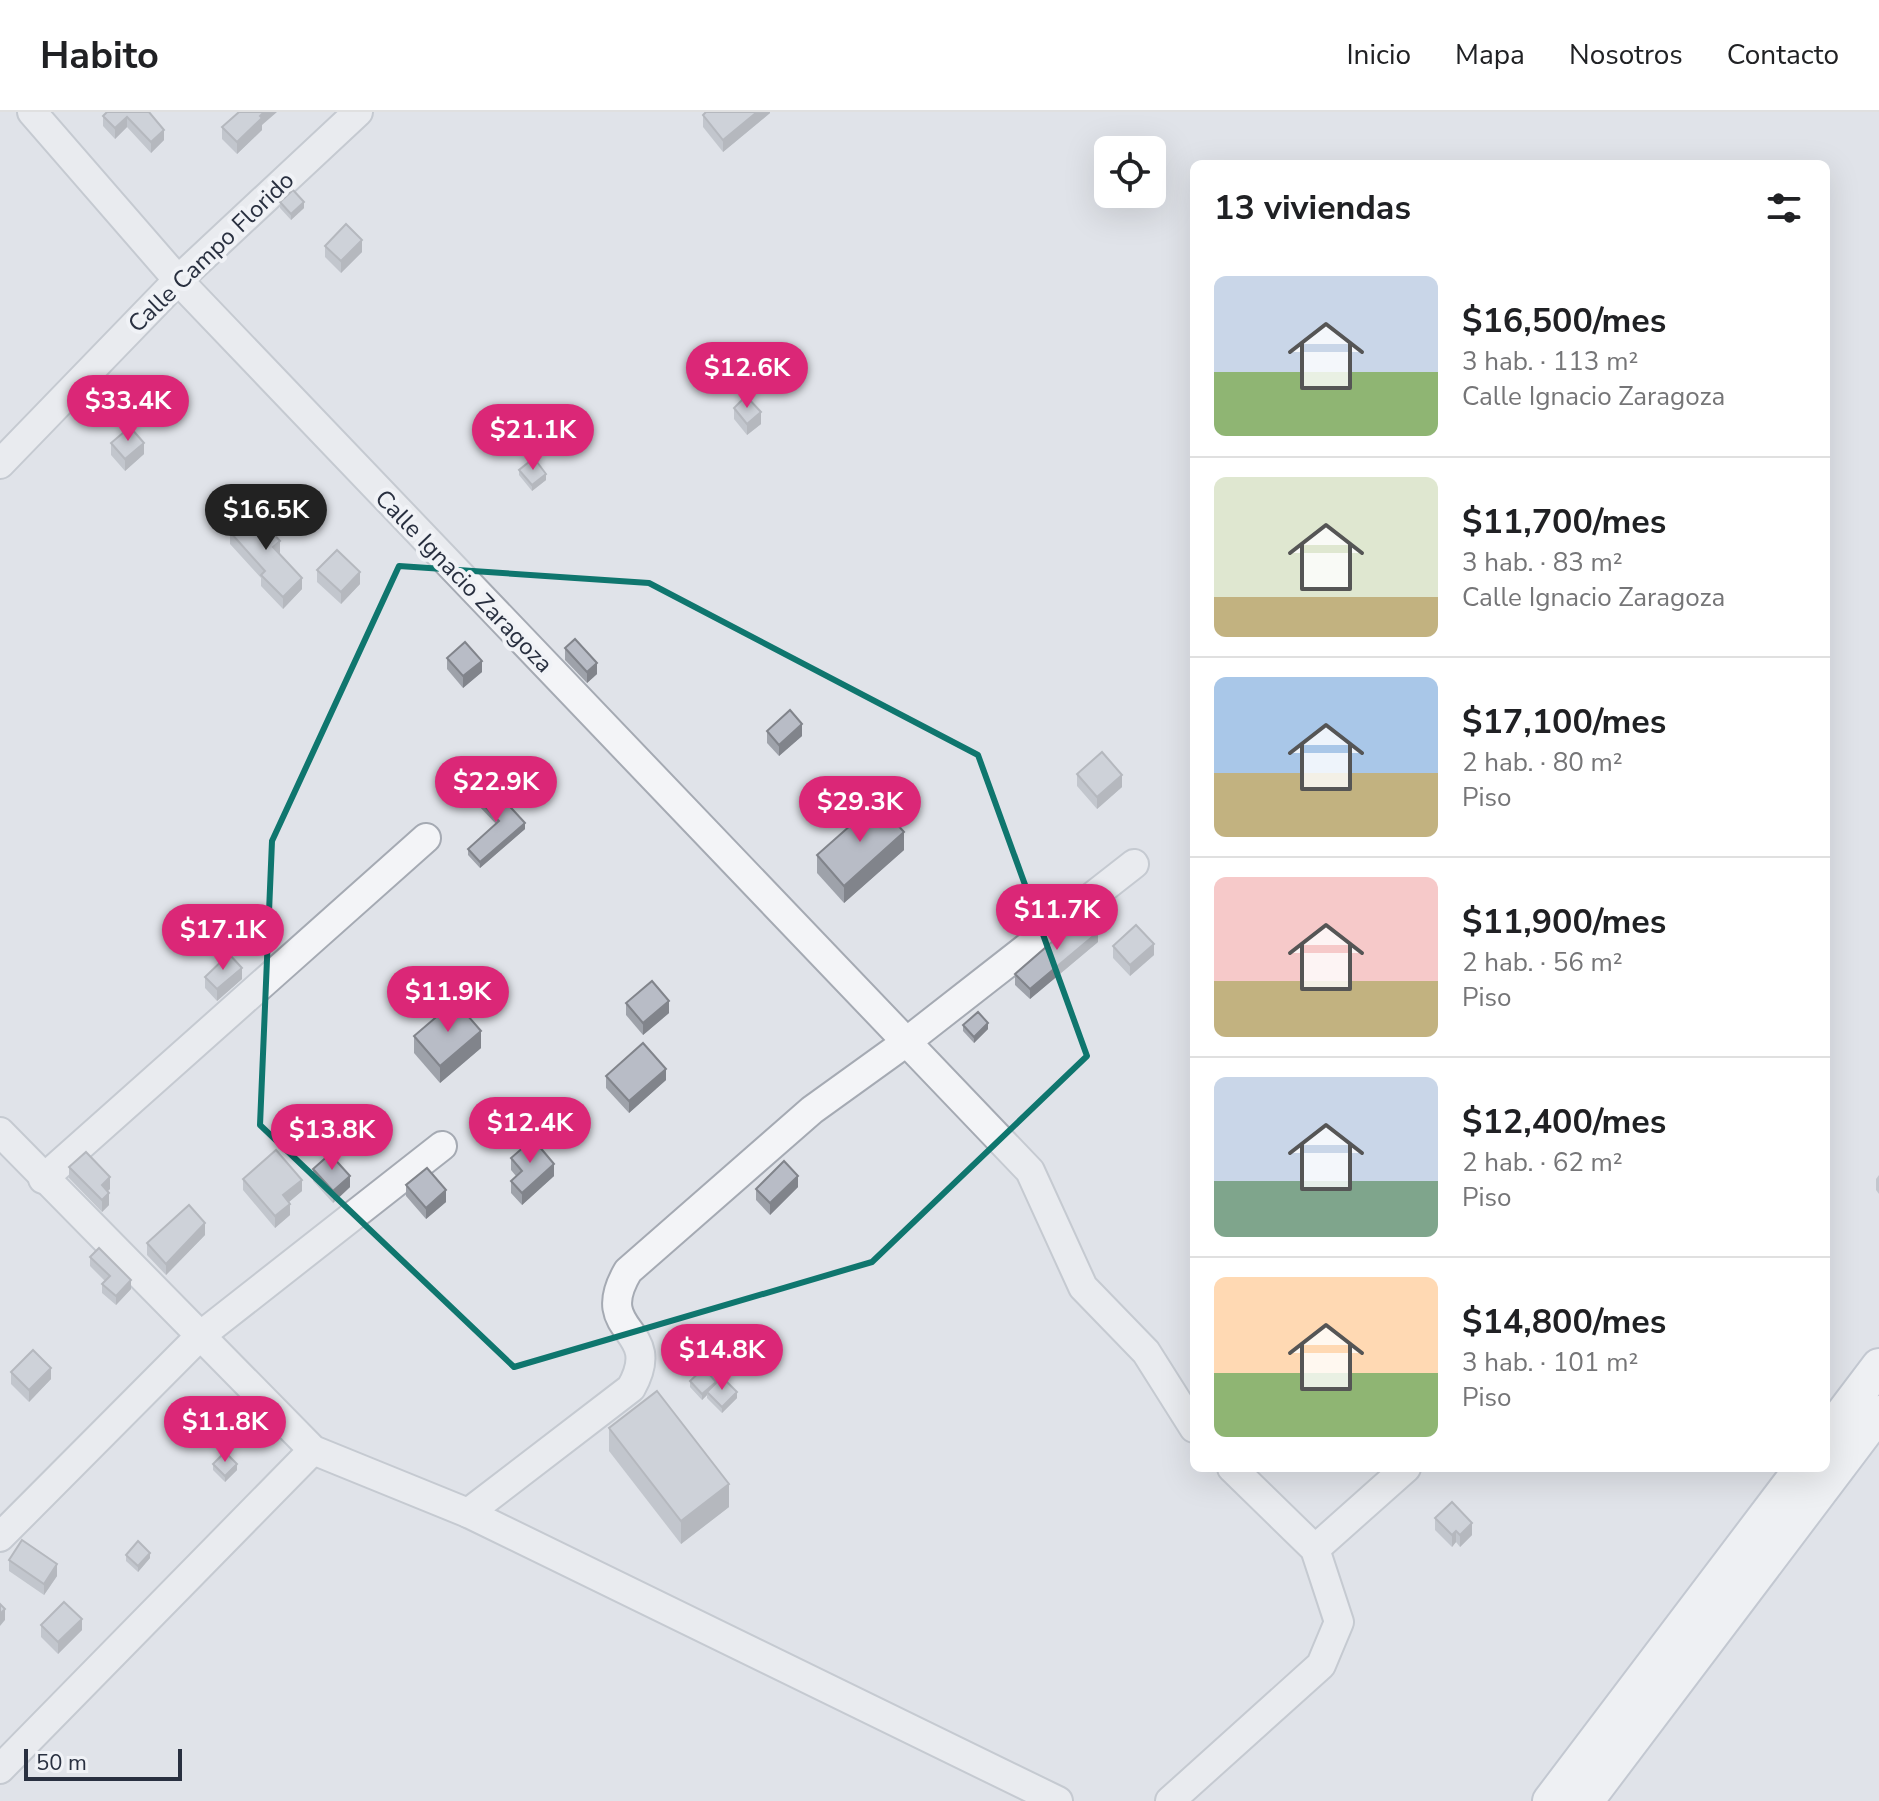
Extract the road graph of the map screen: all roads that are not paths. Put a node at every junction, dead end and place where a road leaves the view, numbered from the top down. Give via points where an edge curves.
1 (32, 112) edge
2 (358, 112) edge
3 (178, 280) junction
4 (0, 464) edge
5 (426, 838) dead end
6 (1134, 864) dead end
7 (905, 1043) junction
8 (0, 1132) edge
9 (442, 1146) dead end
10 (43, 1179) junction
11 (200, 1336) junction
12 (1879, 1366) edge
13 (1879, 1413) edge
14 (1190, 1422) edge
15 (1830, 1431) edge
16 (313, 1450) junction
17 (1236, 1472) edge
18 (1402, 1472) edge
19 (1799, 1472) edge
20 (468, 1513) junction
21 (0, 1537) edge
22 (1315, 1549) junction
23 (0, 1769) edge
24 (1058, 1801) edge
25 (1170, 1801) edge
26 (1550, 1801) edge
27 (1586, 1801) edge

1 - 3 street, Calle Ignacio Zaragoza
2 - 3 street, Calle Campo Florido
3 - 4 street, Calle Campo Florido
3 - 7 street, Calle Ignacio Zaragoza
5 - 10 street
6 - 7 street
7 - 14 street, Calle Ignacio Zaragoza via 1030,1171 1083,1287 1146,1352
7 - 20 street via 812,1110 628,1271 616,1292 617,1314 641,1349 641,1369 631,1388
8 - 10 street
9 - 11 street
10 - 11 street
11 - 16 street
11 - 21 street
12 - 15 main road
13 - 27 main road
16 - 20 street
16 - 23 street
17 - 22 street
18 - 22 street
19 - 26 main road
20 - 24 street
22 - 25 street via 1339,1622 1321,1665

